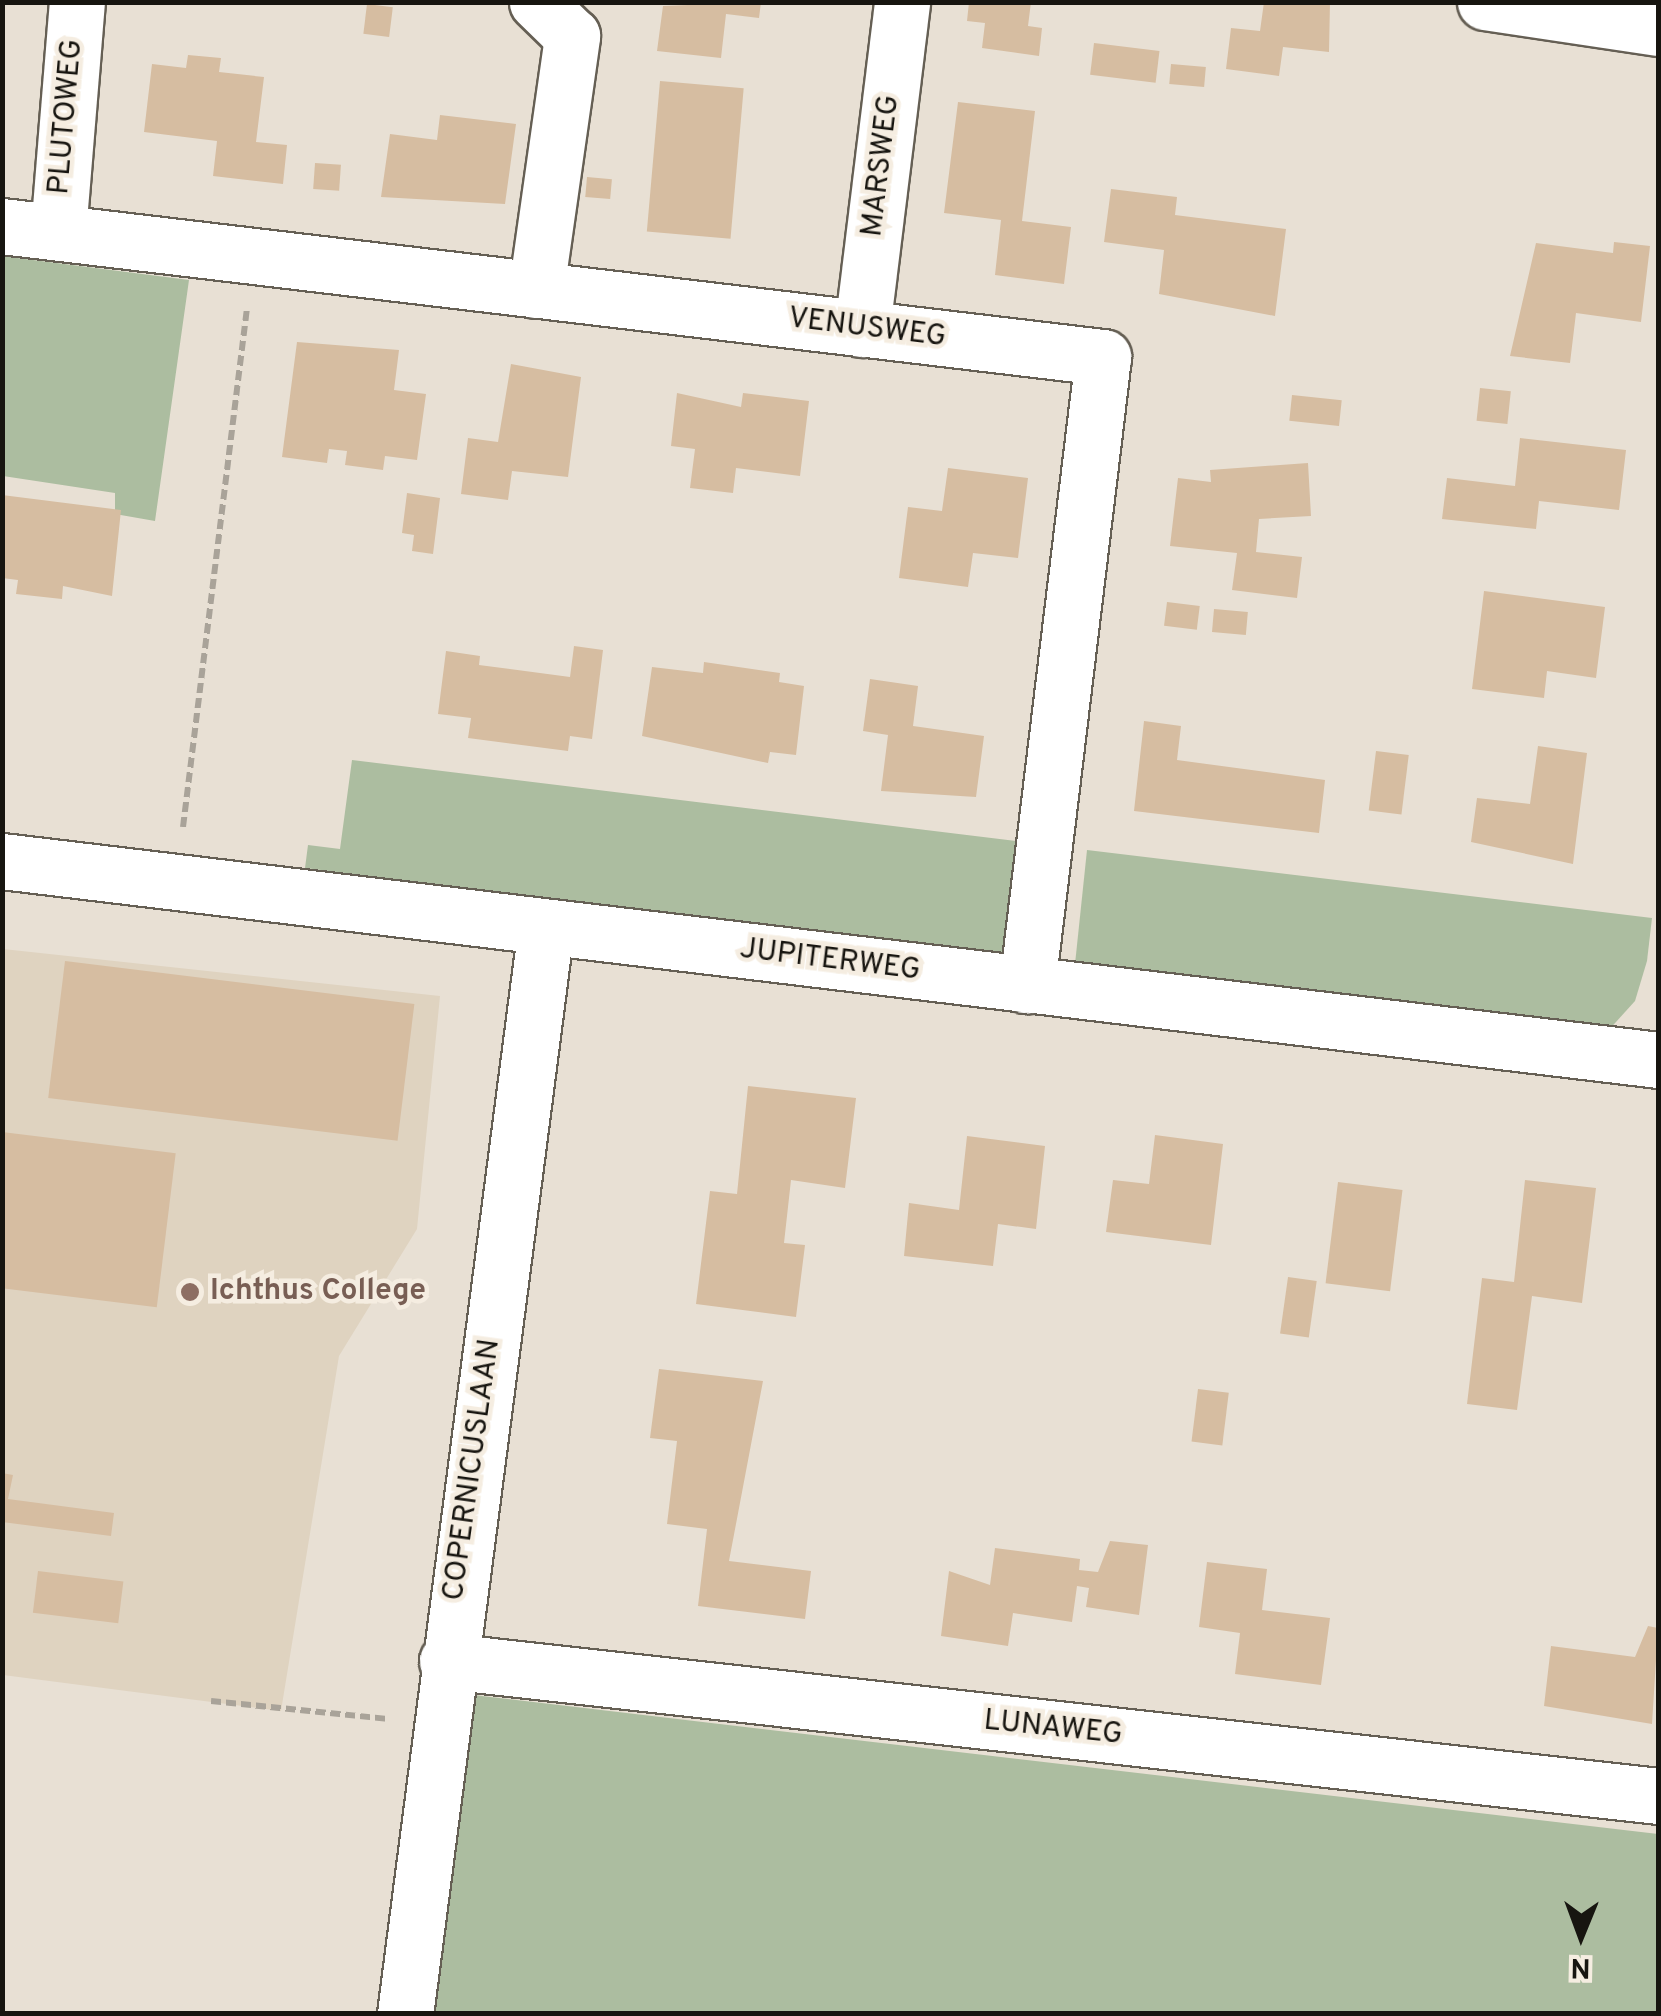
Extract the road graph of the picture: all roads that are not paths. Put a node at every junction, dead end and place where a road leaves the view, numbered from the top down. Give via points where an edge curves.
1 (77, 2) edge
2 (537, 2) edge
3 (902, 2) edge
4 (1485, 2) edge
5 (1658, 28) edge
6 (2, 226) edge
7 (58, 232) junction
8 (536, 290) junction
9 (862, 329) junction
10 (2, 862) edge
11 (546, 927) junction
12 (1027, 985) junction
13 (1658, 1060) edge
14 (447, 1661) junction
15 (1658, 1796) edge
16 (405, 2014) edge

1 - 7 street, PLUTOWEG
2 - 8 street via 572,36
3 - 9 street, MARSWEG
4 - 5 street
6 - 7 street, VENUSWEG
7 - 8 street, VENUSWEG
8 - 9 street, VENUSWEG
9 - 12 street, VENUSWEG via 1103,358
10 - 11 street, JUPITERWEG
11 - 12 street, JUPITERWEG
11 - 14 street, COPERNICUSLAAN
12 - 13 street, JUPITERWEG
14 - 15 street, LUNAWEG
14 - 16 street, COPERNICUSLAAN

